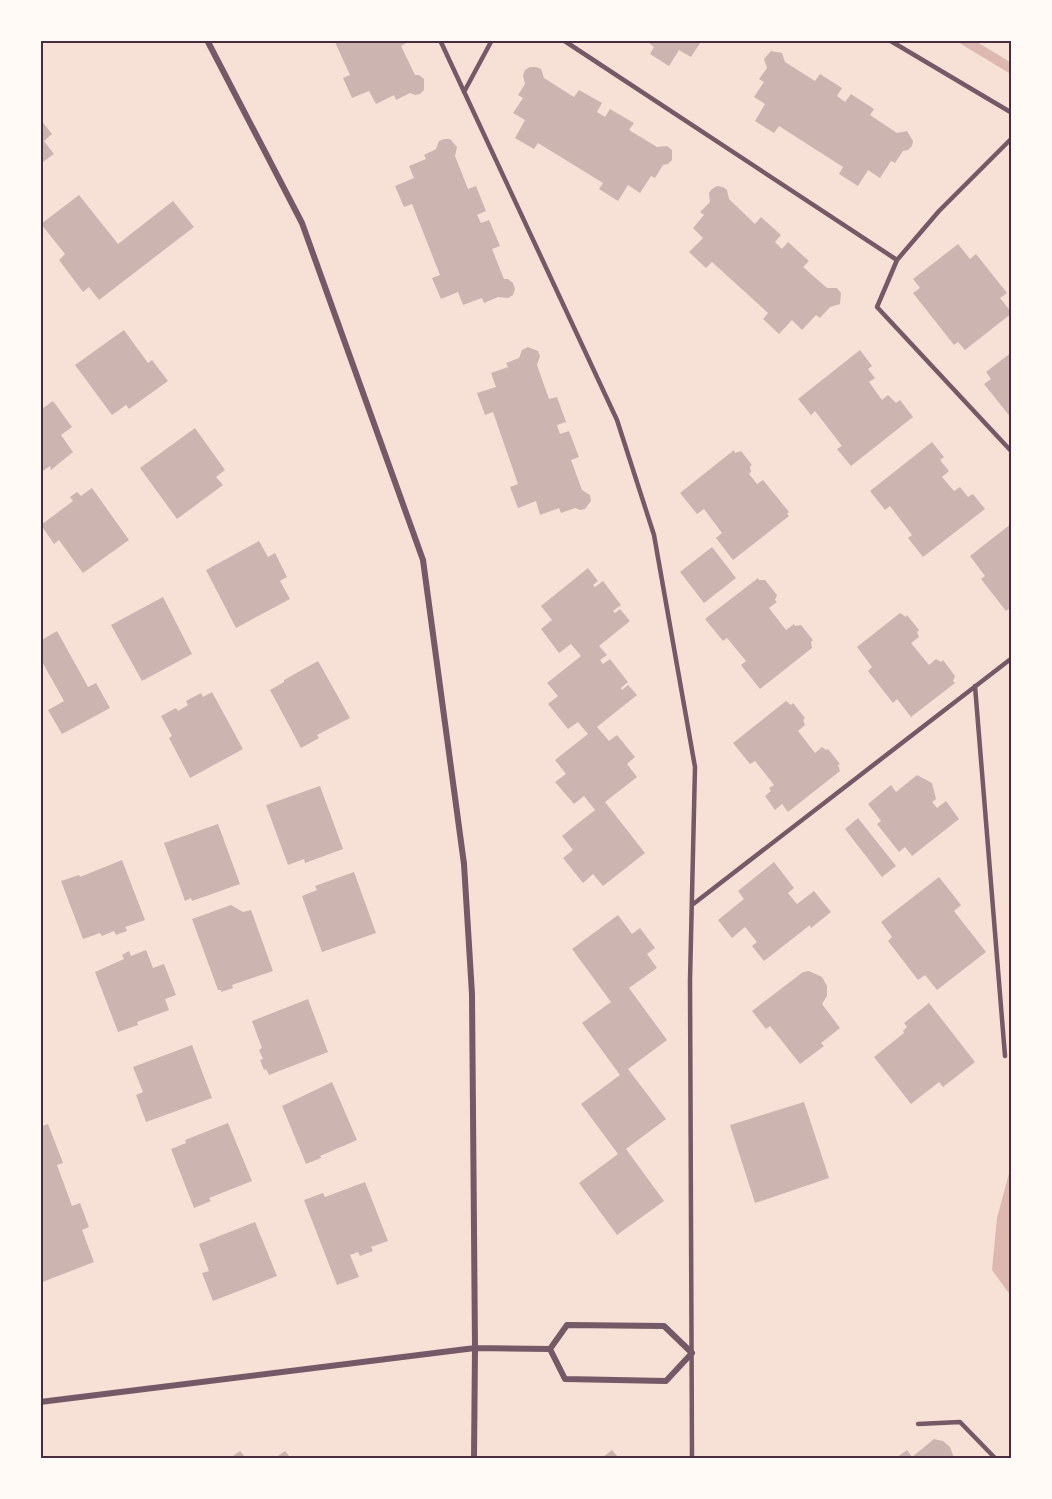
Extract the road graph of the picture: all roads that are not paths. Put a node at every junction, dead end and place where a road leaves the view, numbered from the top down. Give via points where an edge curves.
1 (207, 40) edge
2 (440, 40) edge
3 (492, 40) edge
4 (563, 40) edge
5 (889, 40) edge
6 (464, 92) junction
7 (1011, 113) edge
8 (1011, 138) edge
9 (897, 260) junction
10 (1011, 452) edge
11 (1011, 658) edge
12 (975, 686) junction
13 (692, 905) junction
14 (1005, 1056) dead end
15 (475, 1347) junction
16 (549, 1349) junction
17 (692, 1353) junction
18 (40, 1402) edge
19 (918, 1424) dead end
20 (474, 1458) edge
21 (692, 1458) edge
22 (995, 1458) edge

1 - 15 street via 302,223 423,560 464,864 472,994
2 - 6 lane
3 - 6 lane
4 - 9 lane
5 - 7 lane
6 - 13 lane via 617,420 654,535 695,767
8 - 9 lane
9 - 10 lane via 876,307
11 - 12 lane
12 - 13 lane
12 - 14 lane
13 - 17 lane
15 - 16 street
15 - 18 street
15 - 20 street
16 - 17 street via 567,1325 664,1326
16 - 17 street via 565,1379 666,1381
17 - 21 lane
19 - 22 lane via 960,1422

